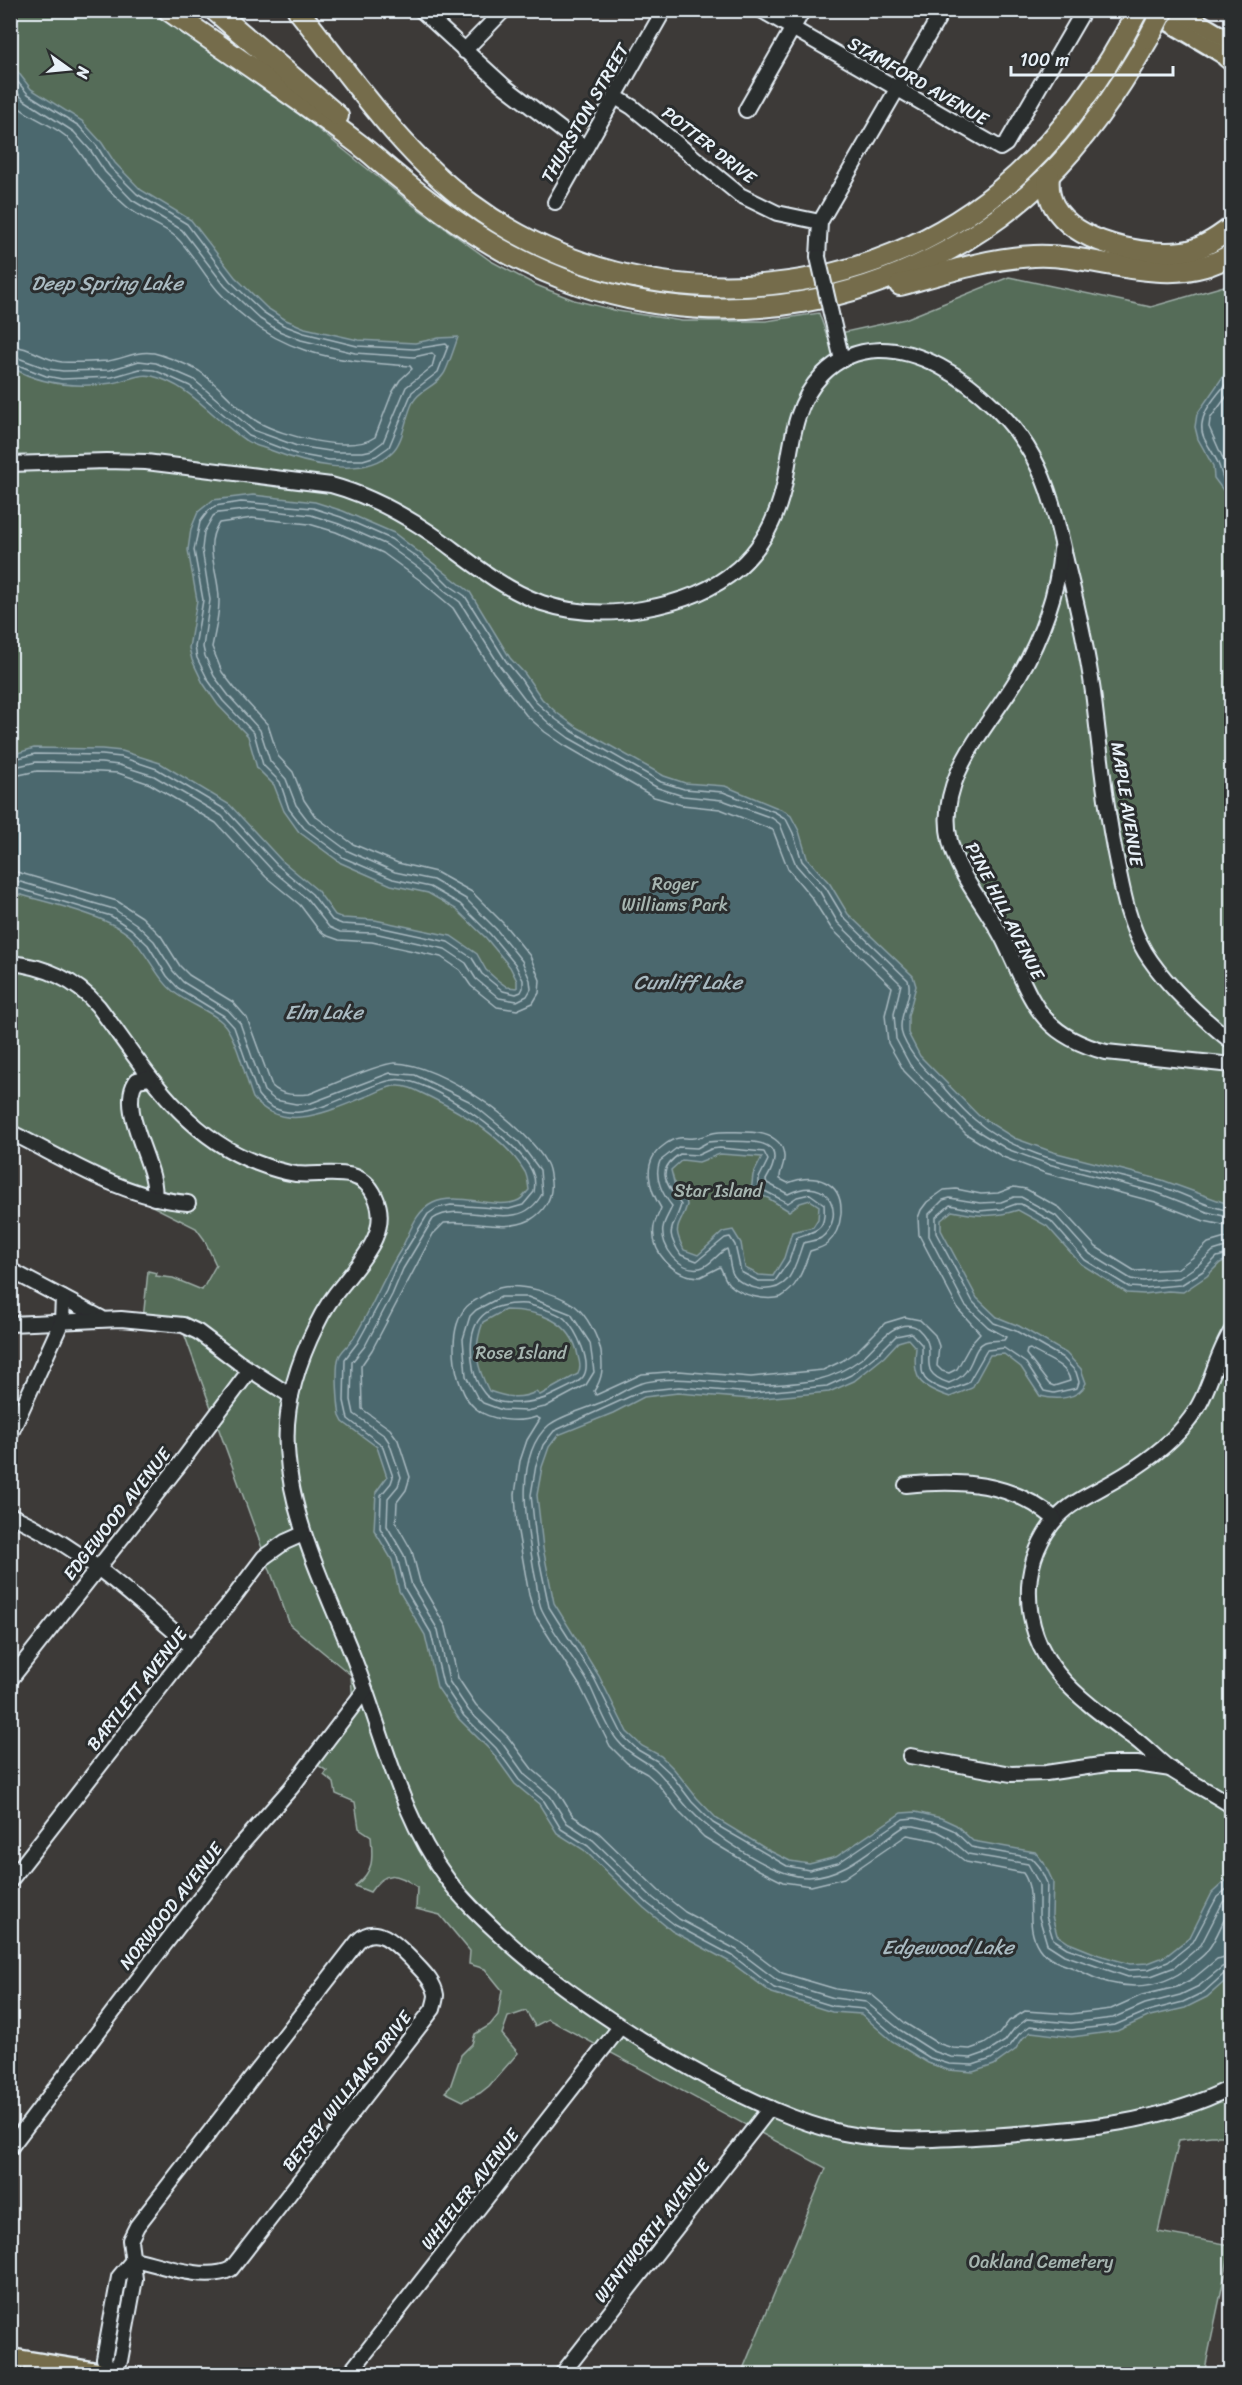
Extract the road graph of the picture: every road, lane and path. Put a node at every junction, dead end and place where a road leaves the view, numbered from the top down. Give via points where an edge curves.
1 (168, 10) edge
2 (214, 10) edge
3 (298, 10) edge
4 (421, 10) edge
5 (504, 10) edge
6 (664, 10) edge
7 (761, 10) edge
8 (803, 10) edge
9 (943, 10) edge
10 (1084, 10) edge
11 (1138, 10) edge
12 (1148, 10) edge
13 (1163, 10) edge
14 (1178, 10) edge
15 (793, 29) junction
16 (464, 51) junction
17 (1231, 54) edge
18 (897, 90) junction
19 (614, 96) junction
20 (746, 110) dead end
21 (584, 147) junction
22 (1049, 175) junction
23 (555, 202) dead end
24 (442, 210) junction
25 (820, 222) junction
26 (1232, 227) edge
27 (1232, 255) edge
28 (831, 297) junction
29 (842, 360) junction
30 (10, 464) edge
31 (1060, 536) junction
32 (10, 963) edge
33 (1232, 1042) edge
34 (1232, 1065) edge
35 (149, 1078) junction
36 (10, 1132) edge
37 (154, 1198) junction
38 (188, 1203) dead end
39 (10, 1270) edge
40 (63, 1298) junction
41 (104, 1319) junction
42 (62, 1321) junction
43 (10, 1324) edge
44 (1232, 1330) edge
45 (250, 1370) junction
46 (291, 1396) junction
47 (10, 1435) edge
48 (906, 1485) dead end
49 (10, 1515) edge
50 (1055, 1520) junction
51 (303, 1534) junction
52 (98, 1566) junction
53 (192, 1647) junction
54 (10, 1680) edge
55 (365, 1690) junction
56 (910, 1756) dead end
57 (1171, 1770) junction
58 (1232, 1806) edge
59 (10, 1881) edge
60 (620, 2027) junction
61 (1232, 2087) edge
62 (770, 2108) junction
63 (10, 2148) edge
64 (134, 2259) junction
65 (10, 2357) edge
66 (51, 2369) edge
67 (110, 2374) edge
68 (115, 2374) edge
69 (349, 2374) edge
70 (562, 2374) edge

1 - 24 highway via 344,133
2 - 24 highway
3 - 11 highway via 412,151 486,215 538,244 592,266 649,280 708,287 766,285 843,271 898,251 950,225 999,191 1042,149 1091,89
4 - 16 street
5 - 16 street
6 - 19 street, THURSTON STREET
7 - 15 street, STAMFORD AVENUE
8 - 15 street
9 - 18 street
10 - 18 street, STAMFORD AVENUE via 1006,144 1000,148
12 - 17 main road
13 - 22 highway, bridge via 1096,120
14 - 17 main road
15 - 18 street, STAMFORD AVENUE
15 - 20 street
16 - 21 street
18 - 25 street
19 - 21 street, THURSTON STREET
19 - 25 street, POTTER DRIVE via 740,195 777,213
21 - 23 street, THURSTON STREET
22 - 26 highway via 1051,198 1059,214 1092,238 1116,245 1153,252 1184,252 1211,242
22 - 28 highway via 996,220 945,253 888,279
24 - 28 highway via 529,264 625,298 727,309
25 - 29 street, bridge via 818,257
27 - 28 highway via 1205,267 1172,272 1067,256 1022,257
29 - 30 street via 818,379 801,407 778,506 765,539 755,552 743,566 714,586 680,600 630,611 579,612 533,599 473,565 389,507 331,485 136,461
29 - 31 street, MAPLE AVENUE via 865,352 898,351 932,362 969,386 1028,447 1044,481
31 - 33 street, MAPLE AVENUE via 1086,646 1114,850 1133,927 1161,973 1214,1029
31 - 34 street, PINE HILL AVENUE via 1059,563 1040,633 1021,673 954,781 948,821 953,850 1000,932 1032,1003 1056,1029 1106,1052
32 - 35 street via 54,973 88,995
35 - 37 street via 137,1080 131,1100 155,1188
35 - 46 street via 188,1120 235,1153 290,1173 354,1176 368,1184 375,1195 380,1216 374,1241 323,1312 304,1353
36 - 37 street via 121,1188
37 - 38 street
39 - 40 street
40 - 41 street
40 - 42 street
41 - 42 street
41 - 45 street via 189,1327
42 - 43 street
42 - 47 street
44 - 50 street via 1201,1403 1181,1430 1137,1467 1082,1498
45 - 46 street
45 - 52 street, EDGEWOOD AVENUE
46 - 51 street via 286,1448
48 - 50 street via 984,1485 1025,1499
49 - 52 street via 35,1526
50 - 57 street via 1039,1546 1029,1582 1030,1609 1042,1650 1071,1690
51 - 53 street, BARTLETT AVENUE via 264,1557
51 - 55 street
52 - 53 street
52 - 54 street, EDGEWOOD AVENUE
53 - 59 street, BARTLETT AVENUE
55 - 60 street via 409,1814 448,1880 524,1956
55 - 63 street, NORWOOD AVENUE via 291,1788 241,1845
56 - 57 street via 1011,1774 1107,1764
57 - 58 street
60 - 62 street
60 - 69 street, WHEELER AVENUE
61 - 62 street via 1182,2107 1125,2121 1064,2130 951,2138 865,2137 811,2124
62 - 70 street, WENTWORTH AVENUE
64 - 64 street, BETSEY WILLIAMS DRIVE via 200,2273 220,2274 231,2269 433,2009 436,1995 426,1976 393,1942 374,1934 358,1941 138,2226 130,2240
64 - 67 street via 119,2277 104,2359
65 - 66 main road
66 - 67 main road
67 - 68 main road

